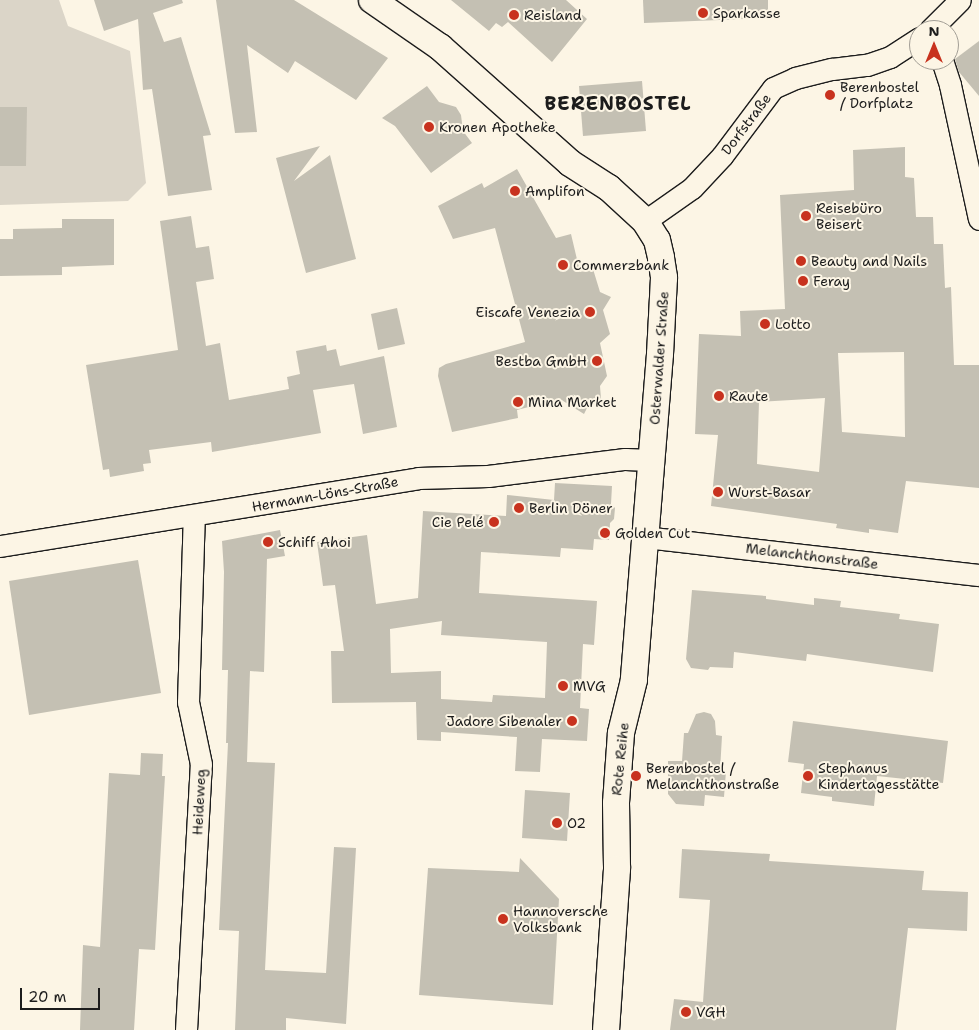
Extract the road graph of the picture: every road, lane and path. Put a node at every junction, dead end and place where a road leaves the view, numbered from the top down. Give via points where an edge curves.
1 (372, 0) edge
2 (960, 0) edge
3 (940, 20) edge
4 (909, 44) edge
5 (945, 70) edge
6 (979, 219) edge
7 (644, 221) junction
8 (651, 460) junction
9 (194, 516) junction
10 (644, 537) junction
11 (0, 546) edge
12 (979, 576) edge
13 (186, 1030) edge
14 (606, 1030) edge

1 - 7 street, Osterwalder Straße via 440,47 570,163 610,188
2 - 3 street, Dorfstraße
4 - 7 street, Dorfstraße via 867,66 832,69 795,78 773,88 722,156 692,188
5 - 6 street
7 - 8 street, Osterwalder Straße via 657,240 664,278
8 - 9 street, Hermann-Löns-Straße via 624,459 488,476 418,478
8 - 10 street, Rote Reihe
9 - 11 street, Hermann-Löns-Straße
9 - 13 street, Heideweg via 188,702 201,764
10 - 12 street, Melanchthonstraße
10 - 14 street, Rote Reihe via 634,680 621,733 616,803 617,869

